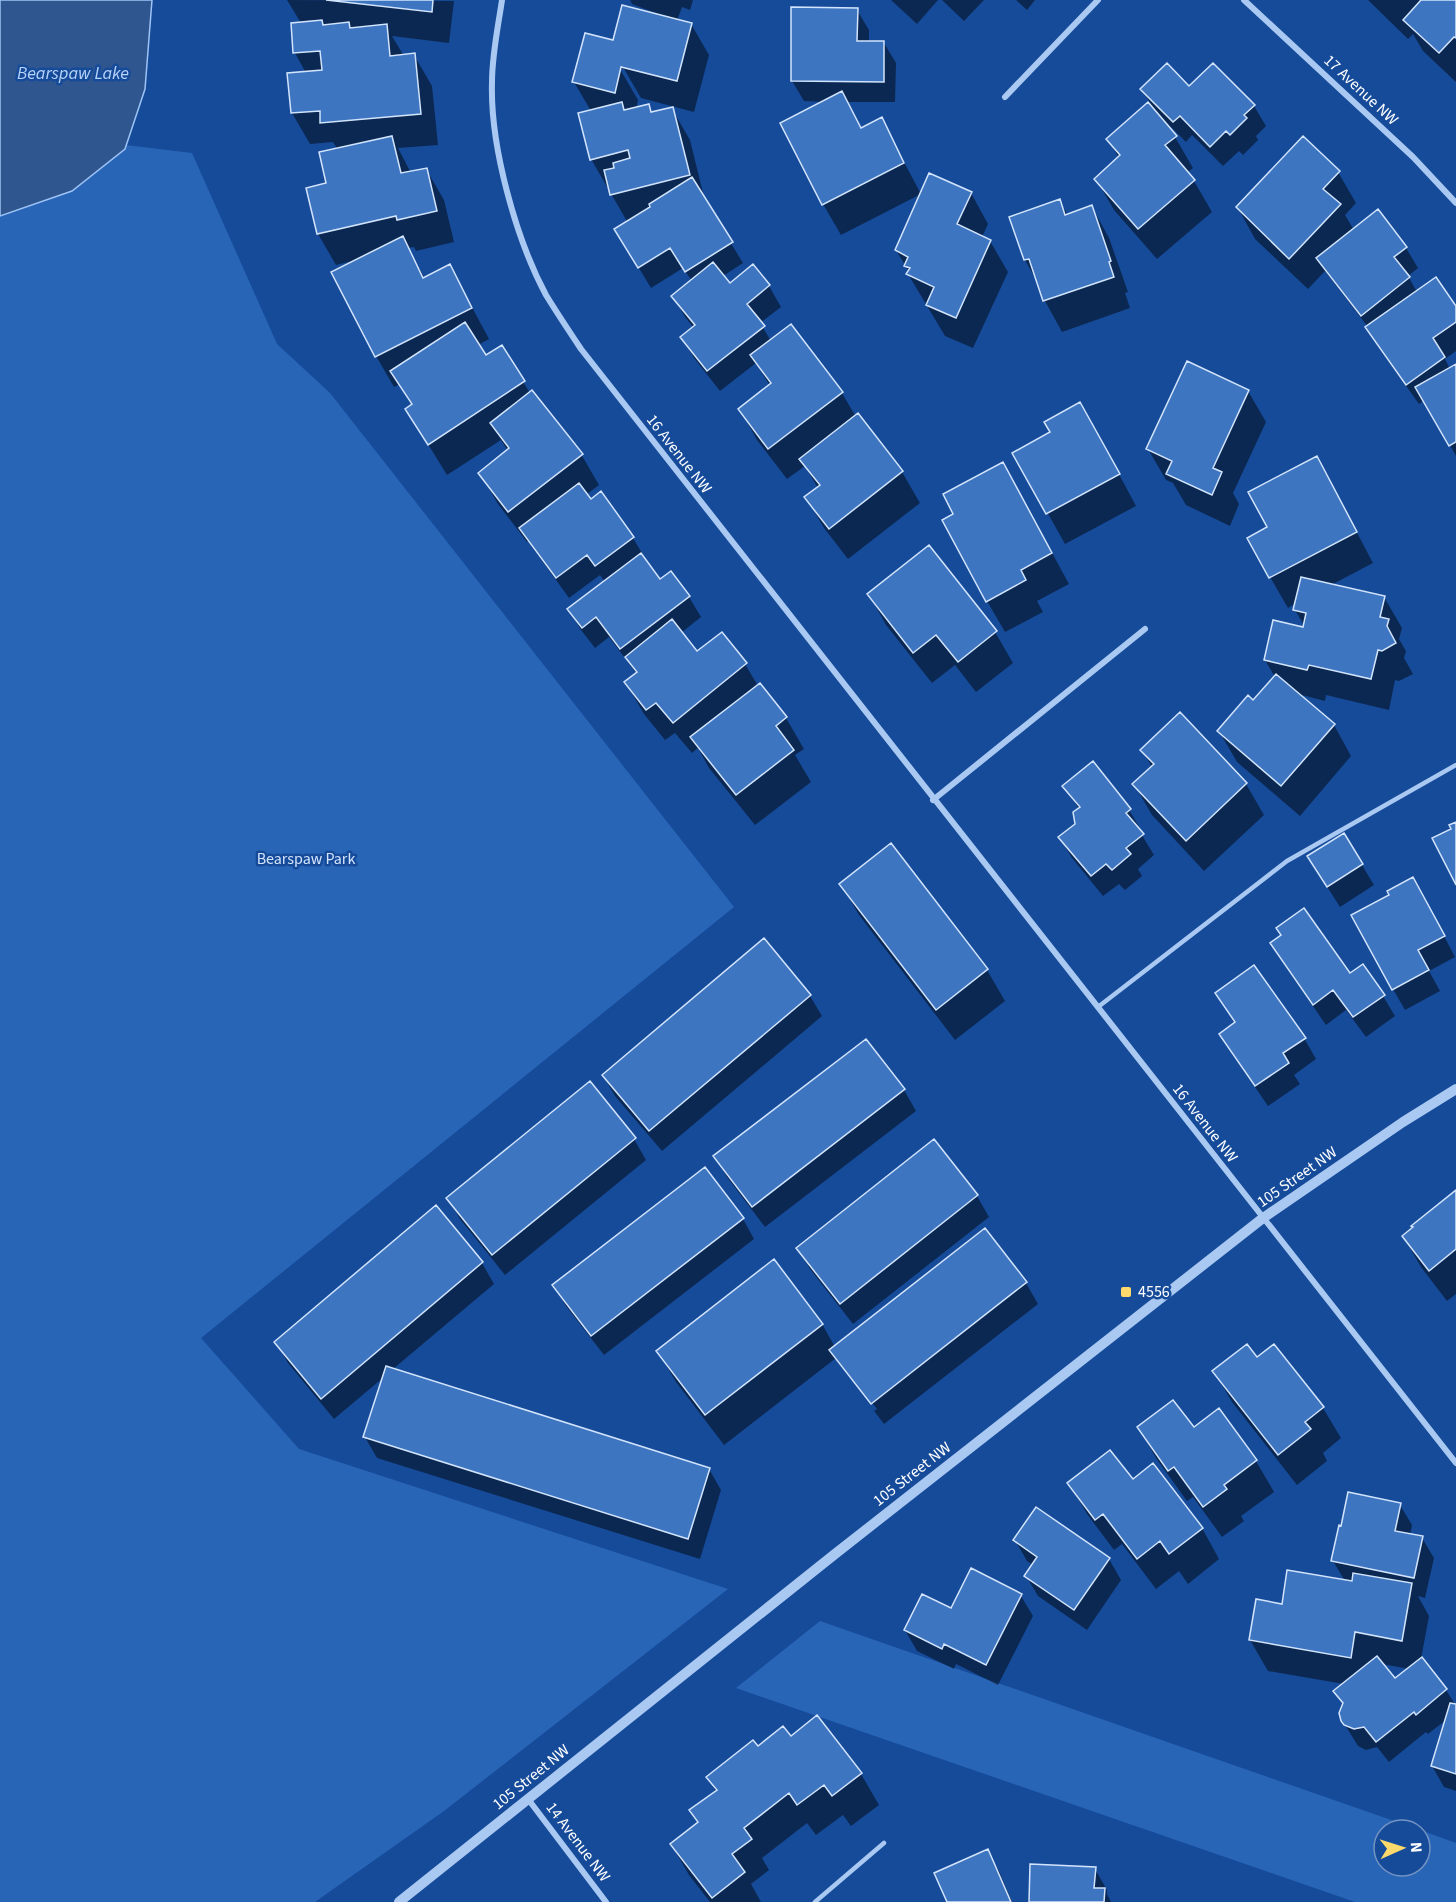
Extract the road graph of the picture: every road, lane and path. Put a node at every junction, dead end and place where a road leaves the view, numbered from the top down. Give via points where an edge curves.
1 (502, 0) edge
2 (1098, 0) edge
3 (1244, 0) edge
4 (1005, 97) dead end
5 (1456, 203) edge
6 (1145, 629) dead end
7 (1456, 765) edge
8 (933, 800) junction
9 (1098, 1007) junction
10 (1456, 1089) edge
11 (1263, 1218) junction
12 (1456, 1463) edge
13 (528, 1799) junction
14 (884, 1843) dead end
15 (399, 1902) edge
16 (606, 1902) edge
17 (815, 1902) edge

1 - 8 street, 16 Avenue NW via 492,82 494,126 504,181 521,238 546,294 581,349
2 - 4 street
3 - 5 street, 17 Avenue NW via 1413,157
6 - 8 street
7 - 9 lane via 1287,861
8 - 9 street, 16 Avenue NW
9 - 11 street, 16 Avenue NW
10 - 11 street, 105 Street NW
11 - 12 street, 16 Avenue NW
11 - 13 street, 105 Street NW
13 - 15 street, 105 Street NW
13 - 16 street, 14 Avenue NW
14 - 17 lane

